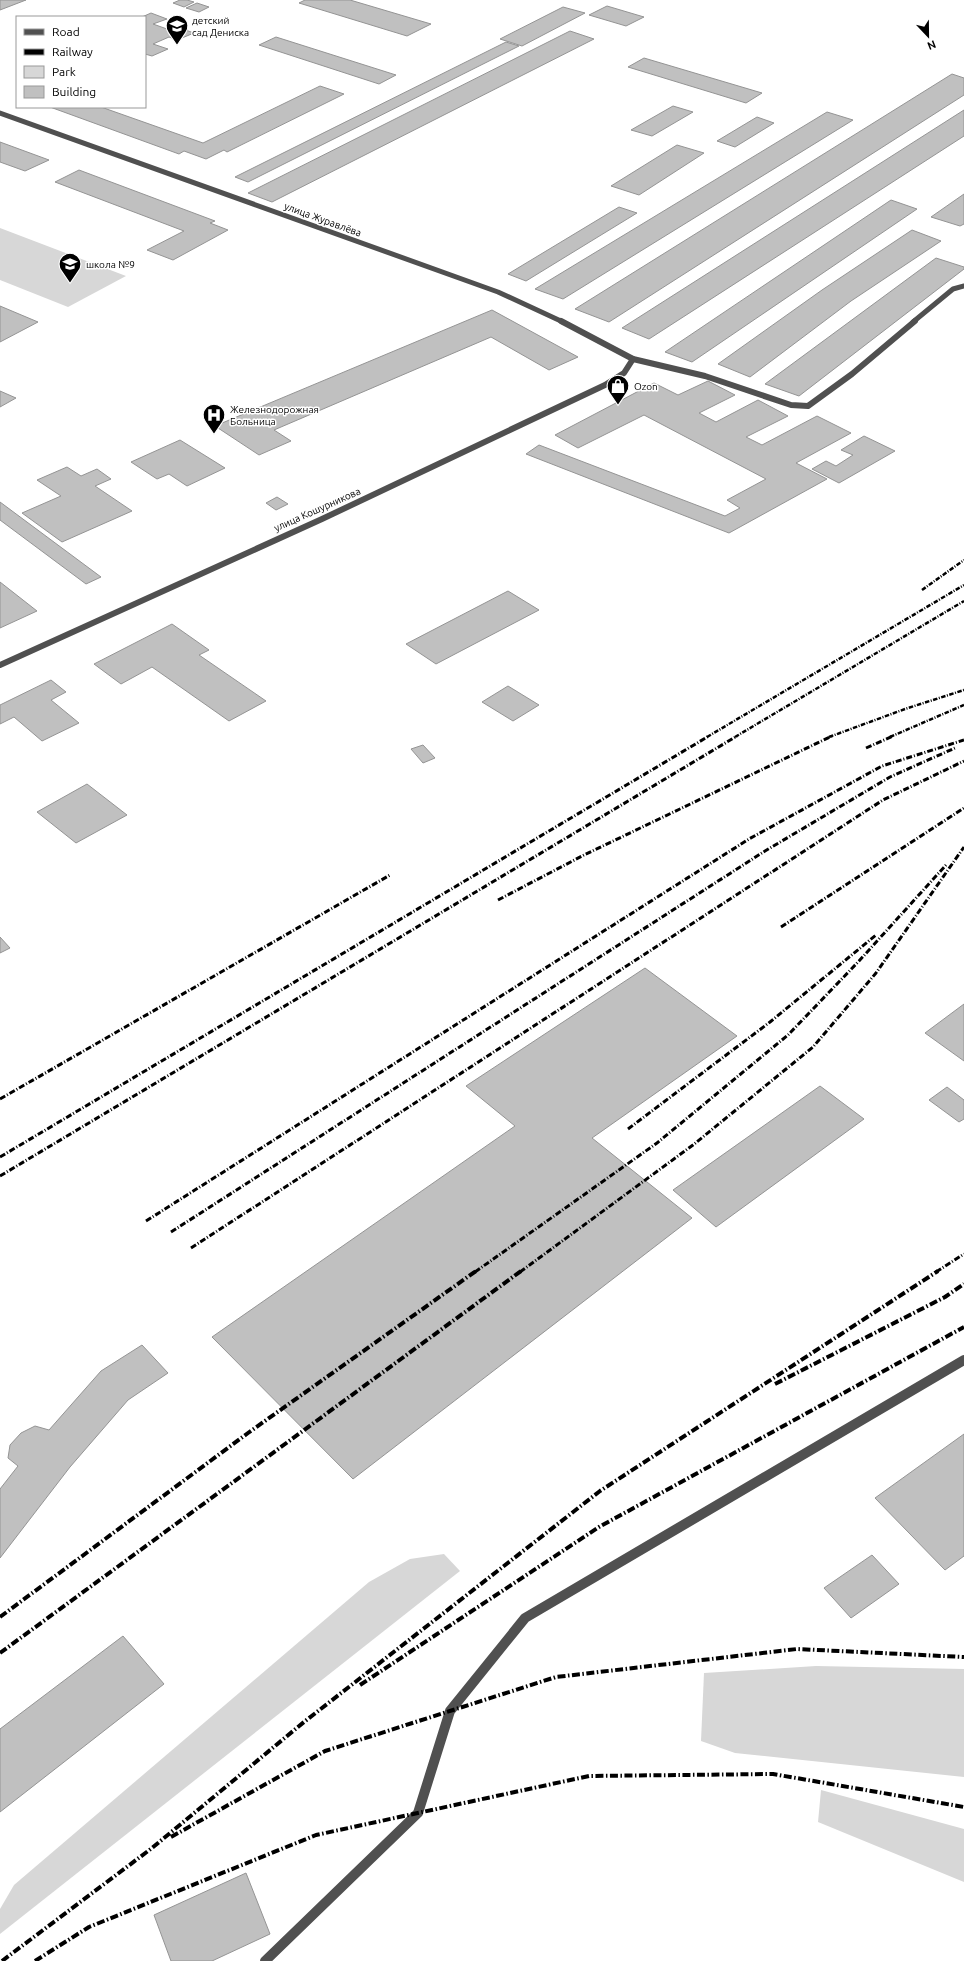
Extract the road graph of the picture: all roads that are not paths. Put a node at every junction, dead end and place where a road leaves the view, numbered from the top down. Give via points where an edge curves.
1 (0, 113) edge
2 (964, 286) edge
3 (633, 359) junction
4 (0, 665) edge
5 (964, 1360) edge
6 (265, 1961) edge

1 - 3 street, улица Журавлёва via 498,292
2 - 3 street, улица Журавлёва via 953,289 852,374 808,406 791,405 699,375
3 - 4 street, улица Кошурникова via 624,374 591,392 322,519
5 - 6 street via 525,1618 450,1711 418,1813

